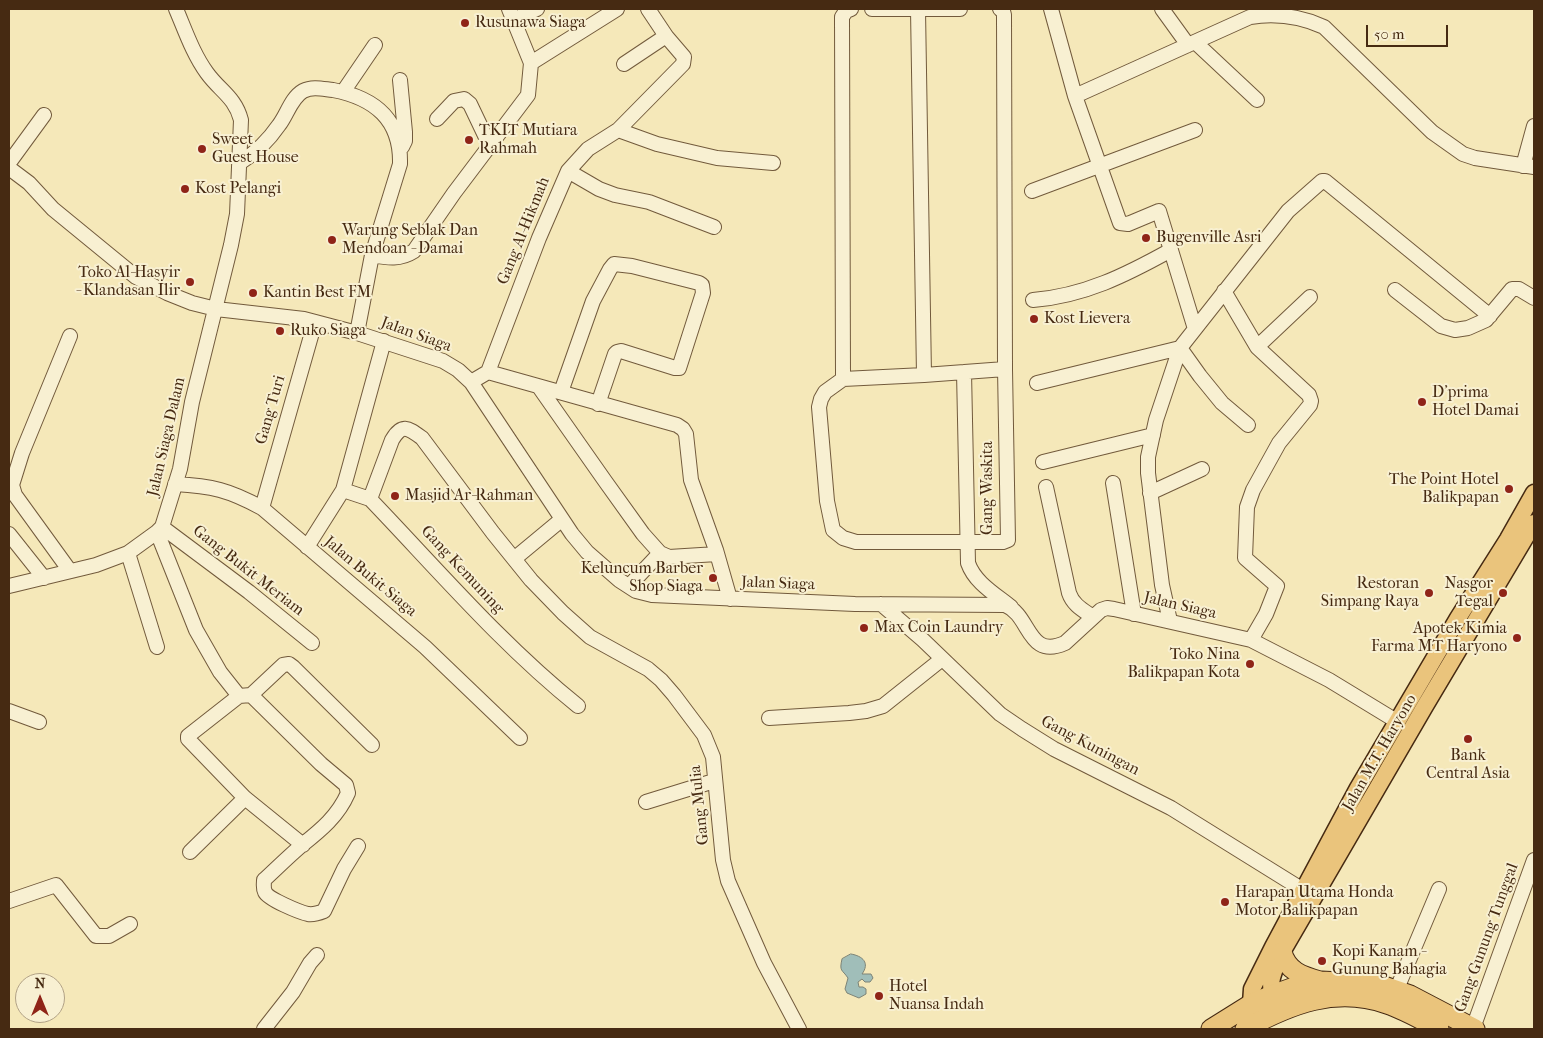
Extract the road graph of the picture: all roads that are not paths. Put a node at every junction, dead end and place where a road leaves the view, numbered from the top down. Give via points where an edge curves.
1 (176, 9) edge
2 (537, 9) edge
3 (617, 9) edge
4 (648, 9) edge
5 (852, 9) edge
6 (872, 9) edge
7 (960, 9) edge
8 (1000, 9) edge
9 (1051, 9) edge
10 (1162, 9) edge
11 (918, 10) edge
12 (511, 14) edge
13 (666, 36) junction
14 (1191, 43) junction
15 (375, 45) dead end
16 (531, 63) junction
17 (624, 64) dead end
18 (400, 80) dead end
19 (343, 92) junction
20 (1075, 96) junction
21 (1257, 100) dead end
22 (44, 115) dead end
23 (437, 119) dead end
24 (1534, 126) edge
25 (618, 130) junction
26 (1195, 130) dead end
27 (490, 146) junction
28 (400, 150) junction
29 (240, 162) junction
30 (772, 162) dead end
31 (9, 163) edge
32 (1099, 165) junction
33 (1528, 166) edge
34 (9, 168) edge
35 (568, 171) junction
36 (1032, 191) dead end
37 (714, 227) dead end
38 (1171, 250) junction
39 (372, 255) junction
40 (1395, 290) dead end
41 (1224, 291) junction
42 (1310, 298) dead end
43 (1534, 298) edge
44 (1033, 300) dead end
45 (216, 309) junction
46 (1490, 316) junction
47 (315, 322) junction
48 (1195, 329) junction
49 (357, 333) junction
50 (70, 336) dead end
51 (384, 342) junction
52 (1257, 347) junction
53 (1180, 348) junction
54 (1004, 369) junction
55 (488, 372) junction
56 (964, 372) junction
57 (924, 375) junction
58 (843, 379) junction
59 (471, 382) junction
60 (1037, 383) dead end
61 (539, 387) junction
62 (561, 392) junction
63 (598, 404) junction
64 (1248, 425) dead end
65 (1152, 435) junction
66 (1043, 462) dead end
67 (1202, 469) dead end
68 (1113, 483) dead end
69 (175, 484) junction
70 (1046, 487) dead end
71 (343, 490) junction
72 (1150, 493) junction
73 (1534, 493) edge
74 (370, 499) junction
75 (262, 508) junction
76 (562, 520) junction
77 (1534, 523) edge
78 (160, 530) junction
79 (9, 534) edge
80 (968, 543) junction
81 (307, 547) junction
82 (128, 553) junction
83 (660, 553) junction
84 (717, 554) junction
85 (514, 559) junction
86 (70, 571) junction
87 (44, 578) junction
88 (9, 586) edge
89 (629, 586) junction
90 (730, 599) junction
91 (881, 604) junction
92 (1014, 609) junction
93 (1134, 614) junction
94 (1093, 617) junction
95 (1170, 621) junction
96 (1250, 640) junction
97 (312, 643) dead end
98 (157, 647) dead end
99 (942, 659) junction
100 (245, 696) junction
101 (578, 706) dead end
102 (9, 711) edge
103 (769, 718) dead end
104 (39, 722) dead end
105 (1398, 722) junction
106 (520, 738) dead end
107 (372, 745) dead end
108 (714, 781) junction
109 (245, 798) junction
110 (646, 802) dead end
111 (303, 845) junction
112 (358, 846) dead end
113 (190, 852) dead end
114 (1534, 860) edge
115 (1439, 889) dead end
116 (1303, 890) junction
117 (9, 901) edge
118 (130, 924) dead end
119 (1282, 952) junction
120 (317, 955) dead end
121 (1321, 981) junction
122 (1396, 991) junction
123 (1272, 995) junction
124 (1251, 1004) junction
125 (1280, 1013) junction
126 (1252, 1026) edge
127 (264, 1029) edge
128 (799, 1029) edge
129 (1211, 1029) edge
130 (1439, 1029) edge
131 (1474, 1029) edge

1 - 29 street, Jalan Siaga Dalam via 206,71 238,108 242,120
2 - 12 street
3 - 16 street
4 - 13 street
5 - 58 street via 842,17
6 - 11 street
7 - 11 street
8 - 54 street via 1004,15
9 - 20 street
10 - 14 street
11 - 57 street
12 - 16 street
13 - 17 street
13 - 25 street, Gang Al-Hikmah via 684,57 683,64
14 - 20 street
14 - 21 street
14 - 33 street via 1250,17 1265,15 1309,20 1324,27 1432,132 1464,154
15 - 19 street
16 - 27 street via 528,95
18 - 28 street via 405,140
19 - 28 street via 379,109 397,136
19 - 29 street via 311,88 302,92 269,139 258,151
20 - 32 street
22 - 31 street
23 - 27 street via 454,100 464,99 470,104
24 - 33 street
25 - 30 street via 657,144 717,158
25 - 35 street, Gang Al-Hikmah via 588,149
26 - 32 street
27 - 39 street via 414,251 395,259
28 - 39 street via 400,164
29 - 45 street, Jalan Siaga Dalam via 237,214
32 - 36 street
32 - 38 street via 1120,223 1128,224 1159,211
34 - 45 street, Jalan Siaga via 136,277 166,293
35 - 37 street via 615,195 649,202
35 - 55 street, Gang Al-Hikmah via 538,238
38 - 44 street via 1107,283 1057,298
38 - 48 street
39 - 49 street
40 - 46 street via 1449,330 1468,328
41 - 46 street via 1288,211 1324,181
41 - 48 street
41 - 52 street
42 - 52 street
43 - 46 street via 1519,289 1512,289
45 - 47 street, Jalan Siaga
45 - 69 street, Jalan Siaga Dalam
47 - 49 street, Jalan Siaga
47 - 75 street, Gang Turi
48 - 53 street
49 - 51 street, Jalan Siaga
50 - 86 street via 12,485 15,496
51 - 59 street, Jalan Siaga via 443,361
51 - 71 street
52 - 96 street via 1311,400 1279,443 1249,499 1245,558 1277,586 1266,614
53 - 60 street
53 - 64 street via 1222,403
53 - 65 street
54 - 56 street
54 - 80 street, Gang Waskita via 1008,540
55 - 59 street
55 - 61 street
56 - 57 street
56 - 80 street
57 - 58 street
58 - 80 street via 825,392 819,407 827,501 834,530 843,538 856,542
59 - 76 street, Jalan Siaga
61 - 62 street
61 - 83 street via 643,534
62 - 63 street
62 - 63 street via 593,301 614,264 702,285 703,293 679,368 617,352
63 - 84 street via 682,429 687,440 691,480
65 - 66 street
65 - 72 street via 1148,457
67 - 72 street
68 - 93 street
69 - 75 street, Jalan Bukit Siaga via 209,486 239,495
69 - 78 street, Jalan Siaga Dalam
70 - 94 street via 1068,593 1076,606
71 - 74 street, Gang Kemuning
71 - 81 street
72 - 95 street
73 - 105 main road, Jalan M.T. Haryono
74 - 85 street, Gang Mulia via 397,431 410,429 422,438
74 - 101 street, Gang Kemuning via 511,647
75 - 81 street, Jalan Bukit Siaga
76 - 85 street
76 - 89 street, Jalan Siaga via 587,552
77 - 119 main road, Jalan M.T. Haryono
78 - 82 street
78 - 97 street, Gang Bukit Meriam via 249,592
78 - 100 street via 196,630 220,672
79 - 87 street
80 - 92 street, Gang Waskita via 971,573
81 - 106 street, Jalan Bukit Siaga via 424,647
82 - 86 street
82 - 98 street
83 - 84 street via 669,557
83 - 89 street
84 - 90 street
85 - 108 street, Gang Mulia via 563,613 590,637 661,680 704,736 713,757
86 - 87 street
87 - 88 street
89 - 90 street, Jalan Siaga via 652,595
90 - 91 street, Jalan Siaga
91 - 92 street, Jalan Siaga via 994,605
91 - 99 street, Gang Kuningan
92 - 94 street, Jalan Siaga via 1036,641 1046,647 1065,643
93 - 94 street, Jalan Siaga via 1107,608
93 - 95 street, Jalan Siaga
95 - 96 street, Jalan Siaga
96 - 105 street, Jalan Siaga via 1329,680
99 - 103 street via 882,706 849,713
99 - 116 street, Gang Kuningan via 1000,714 1022,730 1171,808
100 - 107 street via 283,664 288,664
100 - 109 street via 188,739
100 - 111 street via 346,785 348,792 339,810 320,832
102 - 104 street
105 - 116 main road, Jalan M.T. Haryono
108 - 110 street
108 - 128 street, Gang Mulia via 728,881 764,963
109 - 111 street
109 - 113 street
111 - 112 street via 264,880 263,886 271,898 311,915 324,911
114 - 131 street, Gang Gunung Tunggal
115 - 122 street
116 - 124 main road, Jalan M.T. Haryono via 1256,979
117 - 118 street via 56,885 96,936 109,936
119 - 121 highway via 1292,970
119 - 123 main road, Jalan M.T. Haryono via 1271,977
120 - 127 street
121 - 122 highway via 1378,984
121 - 123 highway
122 - 131 highway
123 - 124 highway
123 - 125 main road, Jalan M.T. Haryono
124 - 126 main road
124 - 129 highway
125 - 126 highway
125 - 130 highway via 1326,998 1354,996 1388,1004

